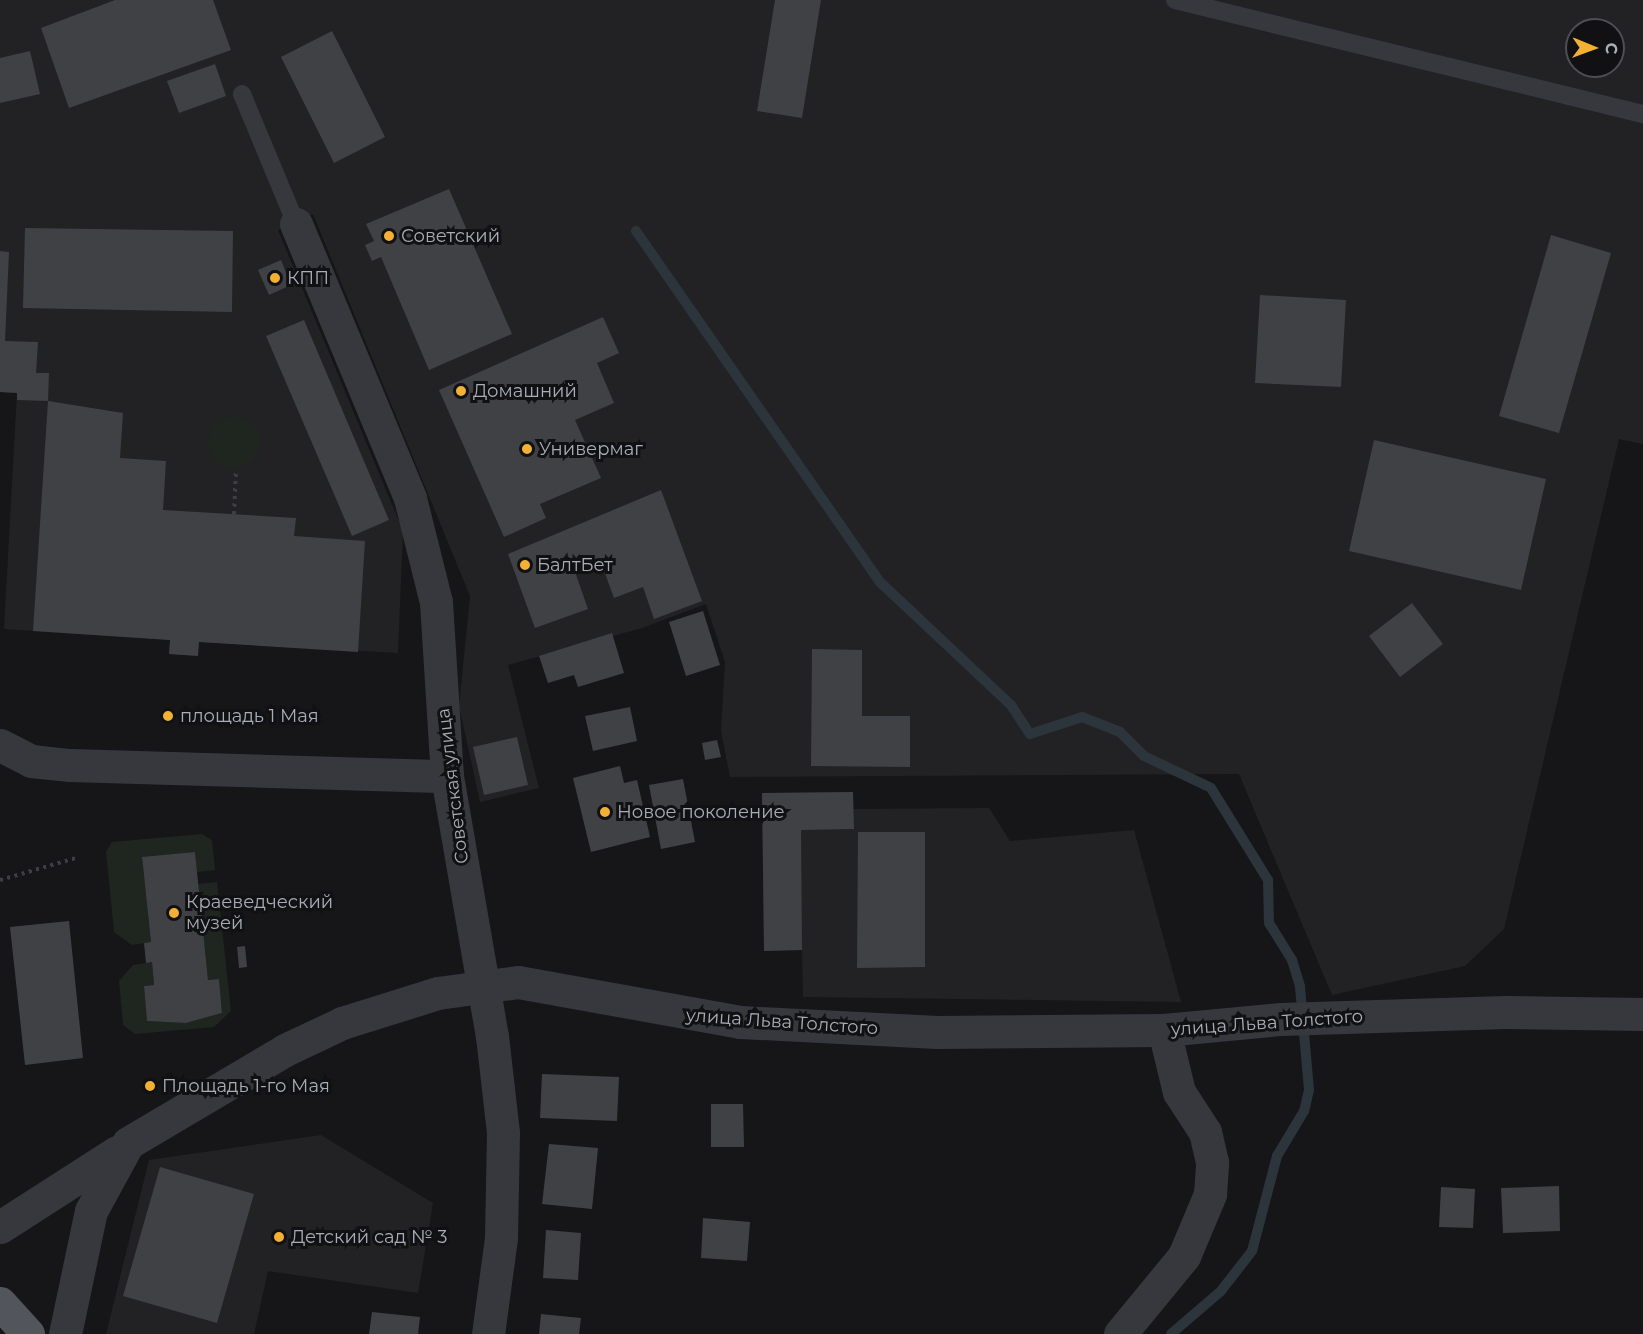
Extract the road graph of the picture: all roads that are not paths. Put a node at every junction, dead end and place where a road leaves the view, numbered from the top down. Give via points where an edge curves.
1 (1175, 0) edge
2 (242, 94) dead end
3 (1643, 114) edge
4 (296, 224) joint
5 (0, 745) edge
6 (447, 776) junction
7 (482, 985) junction
8 (1643, 1014) edge
9 (1164, 1030) junction
10 (128, 1143) junction
11 (0, 1227) edge
12 (0, 1303) edge
13 (28, 1334) edge
14 (65, 1334) edge
15 (488, 1334) edge
16 (1120, 1334) edge

1 - 3 lane
2 - 4 lane
4 - 6 street, Советская улица via 410,498 426,551 441,654
5 - 6 street via 31,761 70,765
6 - 7 street, Советская улица
7 - 9 street, улица Льва Толстого via 562,988 740,1022 937,1032
7 - 10 street, улица Льва Толстого via 342,1023
7 - 15 street, Советская улица via 499,1081 505,1177
8 - 9 street, улица Льва Толстого via 1323,1017
9 - 16 street via 1179,1092 1205,1132 1212,1162 1210,1194 1184,1256
10 - 11 street, улица Льва Толстого via 84,1178
10 - 14 street via 91,1211
12 - 13 main road

